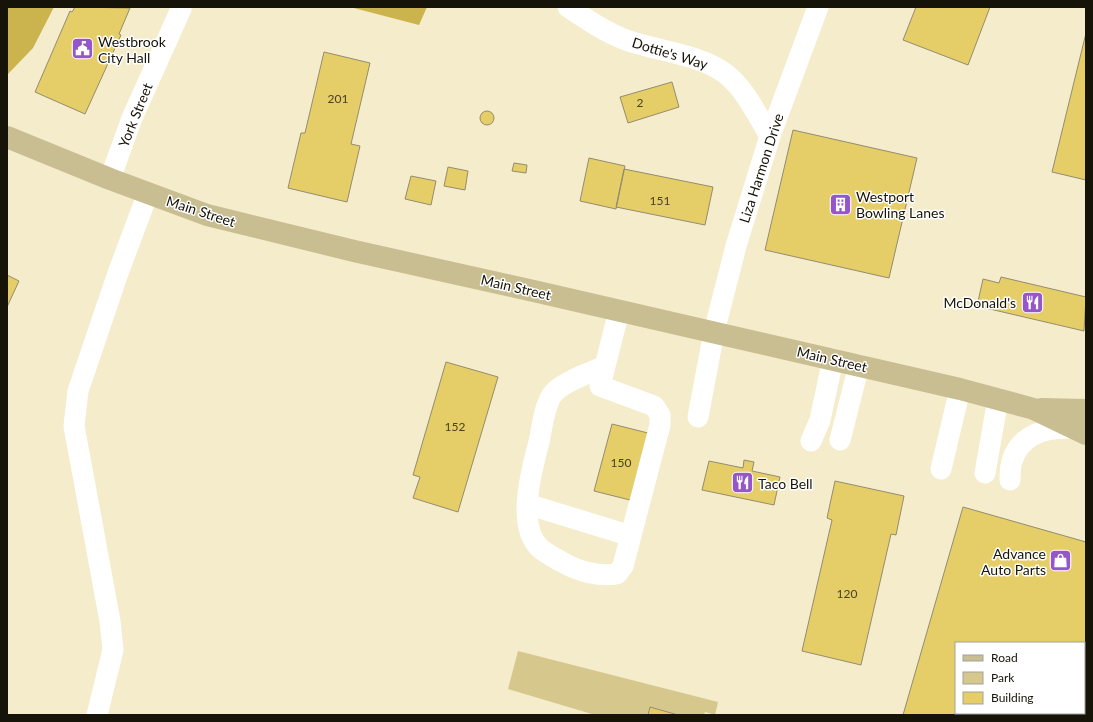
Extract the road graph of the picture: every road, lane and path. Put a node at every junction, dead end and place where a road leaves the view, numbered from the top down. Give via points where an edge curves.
1 (568, 7) edge
2 (818, 7) edge
3 (181, 9) dead end
4 (770, 136) junction
5 (7, 137) edge
6 (110, 179) junction
7 (148, 193) junction
8 (619, 311) junction
9 (714, 332) junction
10 (833, 359) junction
11 (859, 365) junction
12 (605, 366) junction
13 (960, 389) junction
14 (998, 399) junction
15 (1034, 409) junction
16 (1086, 410) edge
17 (698, 417) dead end
18 (1079, 431) edge
19 (840, 440) dead end
20 (812, 441) dead end
21 (941, 469) dead end
22 (985, 473) dead end
23 (1010, 480) dead end
24 (527, 504) junction
25 (631, 536) junction
26 (97, 715) edge

1 - 4 street, Dottie's Way via 594,25 626,40 710,64 726,74 742,89
2 - 4 street, Liza Harmon Drive
3 - 6 street, York Street via 132,118
4 - 9 street, Liza Harmon Drive via 736,246
5 - 6 main road, Main Street
6 - 7 main road, Main Street
7 - 8 main road, Main Street via 207,215 268,231
7 - 26 street via 78,391 74,426 110,621 113,650
8 - 9 main road, Main Street
8 - 12 street
9 - 10 main road, Main Street
9 - 17 street, Liza Harmon Drive
10 - 11 main road, Main Street
10 - 20 street via 820,420
11 - 13 main road, Main Street
11 - 19 street
12 - 24 street via 562,386 552,395 532,472
12 - 25 street via 600,386 654,406 660,415 660,425
13 - 14 main road, Main Street
13 - 21 street
14 - 15 main road, Main Street
14 - 22 street
15 - 16 main road, Main Street
15 - 18 main road, Main Street
18 - 23 street via 1062,427 1035,433 1020,444 1012,461
24 - 25 street
24 - 25 street via 530,533 540,548 570,566 605,576 616,574 623,566

